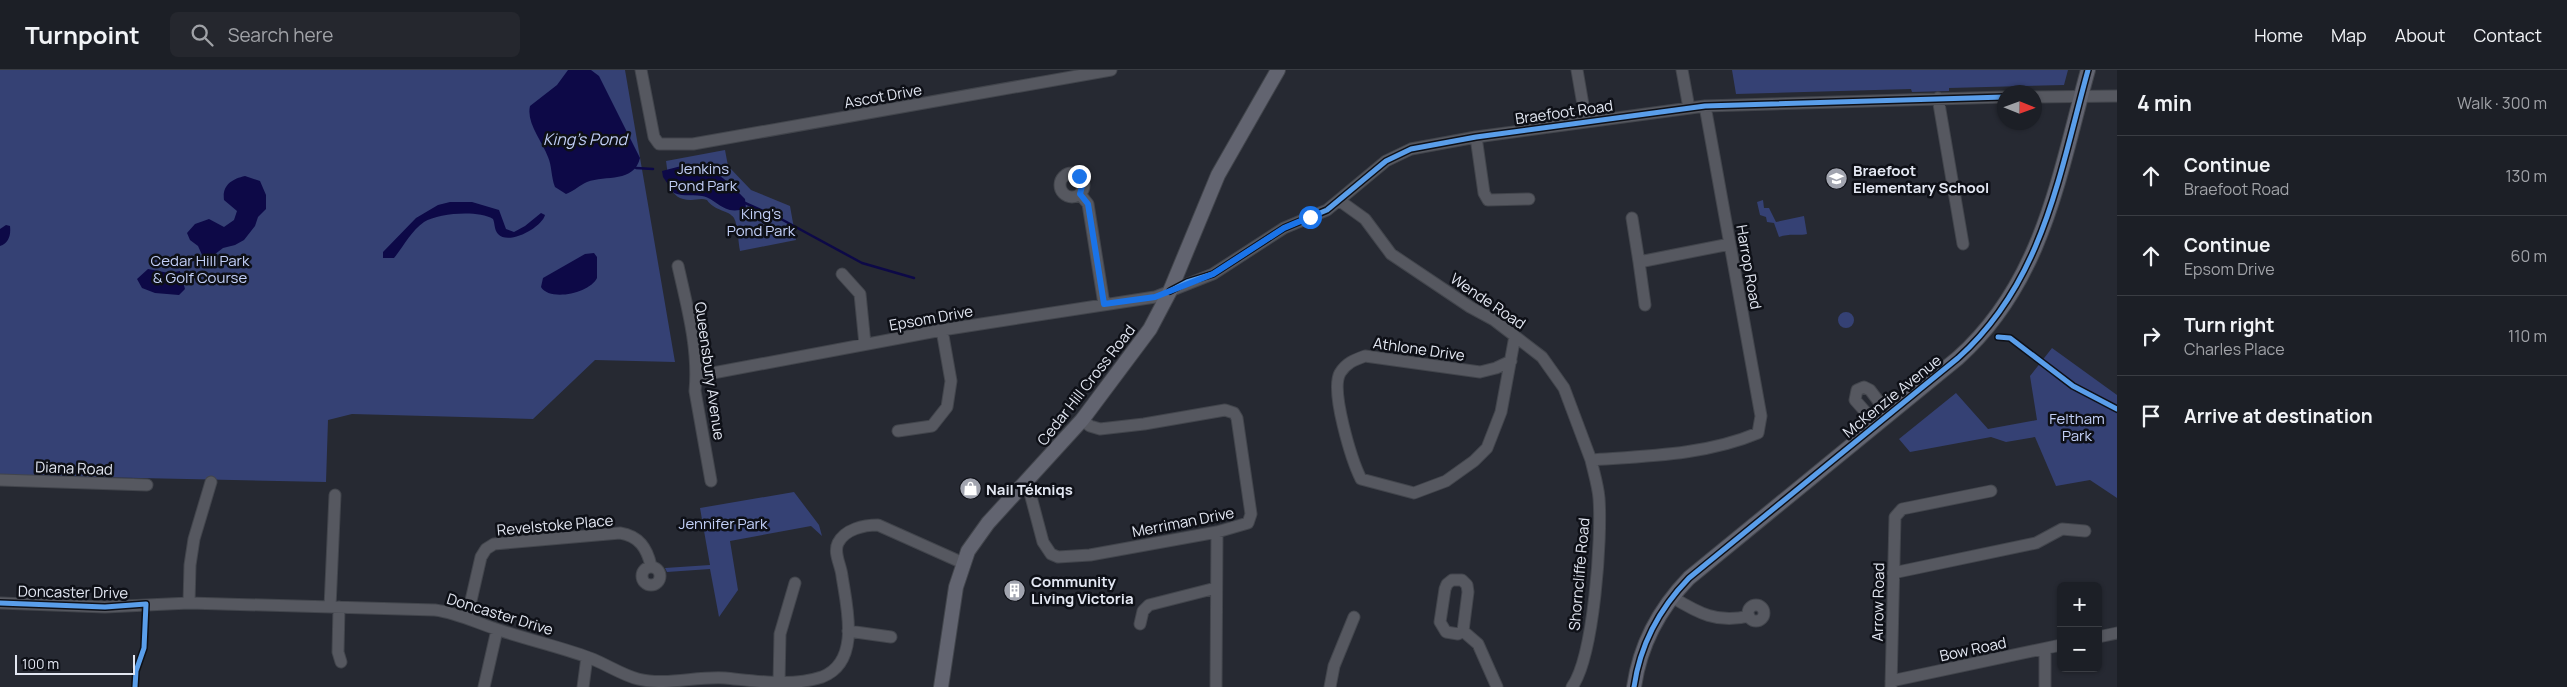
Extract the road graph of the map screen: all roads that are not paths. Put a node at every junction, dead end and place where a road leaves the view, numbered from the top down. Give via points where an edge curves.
1 (641, 70) edge
2 (1111, 70) edge
3 (1278, 70) edge
4 (1577, 70) edge
5 (1682, 70) edge
6 (2088, 70) edge
7 (2080, 96) junction
8 (2117, 96) edge
9 (1997, 97) edge
10 (2042, 97) edge
11 (1938, 98) junction
12 (1705, 106) junction
13 (1689, 108) junction
14 (1586, 122) junction
15 (1476, 137) junction
16 (1080, 194) dead end
17 (1529, 199) dead end
18 (1340, 201) junction
19 (1632, 218) dead end
20 (1730, 244) junction
21 (1963, 244) dead end
22 (1639, 262) junction
23 (678, 266) dead end
24 (842, 274) dead end
25 (1170, 291) junction
26 (1104, 304) junction
27 (1645, 305) dead end
28 (942, 330) junction
29 (1515, 336) junction
30 (865, 344) junction
31 (1511, 361) junction
32 (697, 376) junction
33 (1889, 415) junction
34 (1082, 420) junction
35 (1877, 425) junction
36 (898, 431) dead end
37 (1591, 460) junction
38 (0, 480) edge
39 (711, 481) dead end
40 (211, 482) dead end
41 (146, 485) dead end
42 (1022, 486) junction
43 (1991, 491) dead end
44 (335, 495) dead end
45 (2086, 531) dead end
46 (1217, 532) junction
47 (963, 564) junction
48 (650, 566) dead end
49 (1893, 573) junction
50 (795, 583) dead end
51 (1216, 588) junction
52 (1672, 597) junction
53 (0, 603) edge
54 (189, 603) junction
55 (334, 607) junction
56 (1749, 616) dead end
57 (1354, 617) dead end
58 (467, 618) junction
59 (1140, 624) dead end
60 (497, 630) junction
61 (848, 631) junction
62 (1463, 631) dead end
63 (2117, 632) edge
64 (2102, 636) edge
65 (891, 637) dead end
66 (2057, 646) edge
67 (2045, 649) junction
68 (587, 657) junction
69 (341, 662) dead end
70 (779, 683) junction
71 (1891, 684) edge
72 (484, 687) edge
73 (583, 687) edge
74 (941, 687) edge
75 (1216, 687) edge
76 (1330, 687) edge
77 (1497, 687) edge
78 (1572, 687) edge
79 (1634, 687) edge
80 (2045, 687) edge

1 - 2 street, Ascot Drive via 651,125 659,144 693,144
3 - 25 main road, Cedar Hill Cross Road via 1218,175
4 - 14 street
5 - 13 street
6 - 7 main road, McKenzie Avenue
7 - 8 street
7 - 10 street
7 - 33 main road, McKenzie Avenue via 2042,233 2014,293 1966,351
9 - 11 street, Braefoot Road
11 - 12 street, Braefoot Road
11 - 21 street
12 - 13 street, Braefoot Road
12 - 20 street, Harrop Road
13 - 14 street, Braefoot Road
14 - 15 street, Braefoot Road
15 - 17 street via 1484,193 1488,200
15 - 18 street, Braefoot Road via 1397,154
16 - 26 street via 1088,204
18 - 25 street, Braefoot Road via 1284,228 1213,274
18 - 29 street, Wende Road via 1365,219 1391,254
19 - 22 street
20 - 22 street
20 - 37 street, Harrop Road via 1756,389 1760,416 1758,433 1740,441 1680,453
22 - 27 street
23 - 32 street, Queensbury Avenue
24 - 30 street via 860,294
25 - 26 street, Epsom Drive via 1155,297
25 - 34 main road, Cedar Hill Cross Road via 1137,348
26 - 28 street, Epsom Drive
28 - 30 street, Epsom Drive
28 - 36 street via 950,381 947,407 932,426
29 - 31 street, Athlone Drive
29 - 37 street, Wende Road via 1542,357 1564,388
30 - 32 street, Epsom Drive
31 - 31 street, Athlone Drive via 1480,372 1365,356 1349,362 1339,374 1337,388 1344,429 1362,479 1414,492 1446,481 1474,461 1487,448 1494,434
32 - 39 street, Queensbury Avenue via 695,391
33 - 35 main road, McKenzie Avenue
33 - 35 street via 1870,390 1864,387 1857,390 1855,400
34 - 42 main road, Cedar Hill Cross Road
34 - 46 street, Merriman Drive via 1100,429 1225,410 1234,413 1251,514 1248,523
35 - 52 main road, McKenzie Avenue via 1699,569
37 - 78 street, Shorncliffe Road via 1599,495 1597,566 1584,663
38 - 41 street, Diana Road
40 - 54 street via 194,539
42 - 46 street, Merriman Drive via 1030,493 1043,542 1051,554 1058,557 1090,555
42 - 47 main road, Cedar Hill Cross Road via 985,527
43 - 49 street, Arrow Road via 1902,509 1895,517
44 - 55 street
45 - 49 street via 2062,529 2036,543
46 - 51 street
47 - 61 street via 883,526 867,525 849,532 838,543 837,550
47 - 74 main road, Cedar Hill Cross Road via 956,587
48 - 58 street, Revelstoke Place via 643,546 629,535 620,533 494,544 481,557
49 - 71 street, Arrow Road
50 - 70 street via 780,634
51 - 59 street via 1149,605 1143,611
51 - 75 street
52 - 56 street via 1706,617 1735,620
52 - 79 main road, McKenzie Avenue via 1645,645
53 - 54 street, Doncaster Drive via 105,607
54 - 55 street, Doncaster Drive
55 - 58 street, Doncaster Drive via 435,610
55 - 69 street
57 - 76 street via 1334,666
58 - 60 street, Doncaster Drive
60 - 68 street, Doncaster Drive
60 - 72 street
61 - 65 street
61 - 70 street, Doncaster Drive via 846,653 833,672 810,681
62 - 77 street via 1478,644
63 - 64 street
66 - 67 street, Bow Road
67 - 71 street, Bow Road
67 - 80 street
68 - 70 street, Doncaster Drive via 638,679 709,677
68 - 73 street

